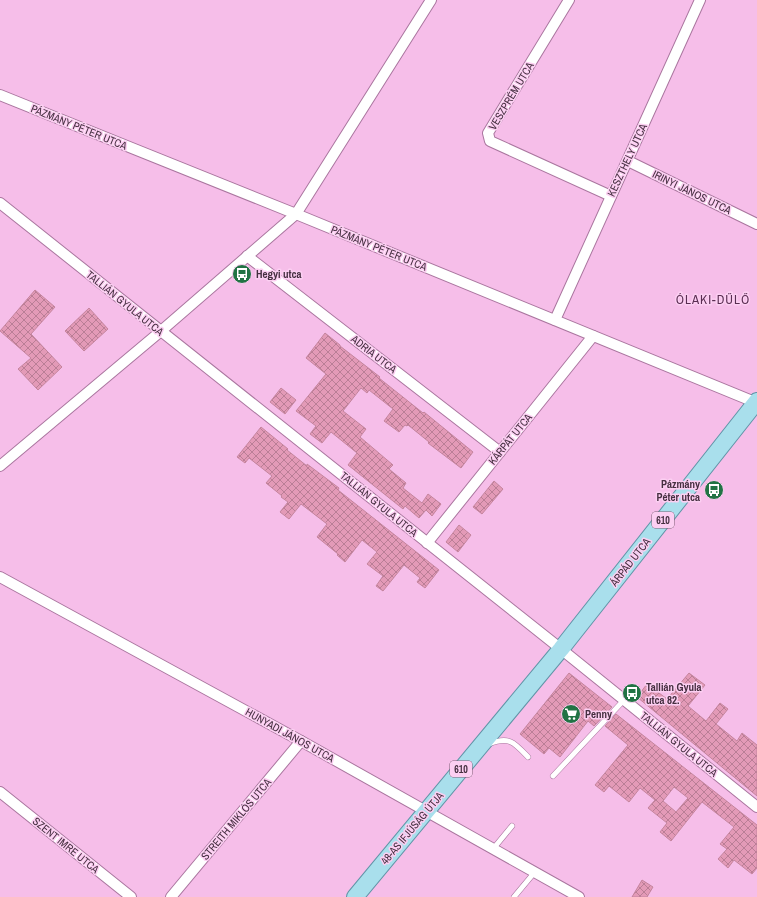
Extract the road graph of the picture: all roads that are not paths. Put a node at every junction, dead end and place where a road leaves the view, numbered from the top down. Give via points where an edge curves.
1 (431, 0) edge
2 (569, 0) edge
3 (700, 0) edge
4 (0, 96) edge
5 (628, 161) junction
6 (611, 196) junction
7 (0, 203) edge
8 (296, 214) junction
9 (757, 224) edge
10 (247, 256) junction
11 (555, 320) junction
12 (161, 331) junction
13 (593, 336) junction
14 (756, 402) edge
15 (500, 452) junction
16 (0, 466) edge
17 (427, 543) junction
18 (0, 576) edge
19 (561, 648) junction
20 (624, 700) junction
21 (301, 742) junction
22 (477, 750) junction
23 (528, 757) dead end
24 (553, 776) dead end
25 (0, 792) edge
26 (757, 806) edge
27 (426, 811) junction
28 (512, 826) dead end
29 (493, 849) junction
30 (534, 873) junction
31 (131, 897) edge
32 (171, 897) edge
33 (355, 897) edge
34 (514, 897) edge
35 (579, 897) edge

1 - 8 street
2 - 6 street, VESZPRÉM UTCA via 488,132 490,141
3 - 5 street, KESZTHELY UTCA
4 - 8 street, PÁZMÁNY PÉTER UTCA
5 - 6 street, KESZTHELY UTCA
5 - 9 street, IRINYI JÁNOS UTCA
6 - 11 street, KESZTHELY UTCA
7 - 12 street, TALLIÁN GYULA UTCA
8 - 10 street
8 - 11 street, PÁZMÁNY PÉTER UTCA
10 - 12 street
10 - 15 street, ADRIA UTCA
11 - 13 street, PÁZMÁNY PÉTER UTCA
12 - 16 street
12 - 17 street, TALLIÁN GYULA UTCA
13 - 14 street, PÁZMÁNY PÉTER UTCA
13 - 15 street, KÁRPÁT UTCA
14 - 19 main road, ÁRPÁD UTCA / 610
15 - 17 street, KÁRPÁT UTCA
17 - 19 street, TALLIÁN GYULA UTCA
18 - 21 street, HUNYADI JÁNOS UTCA
19 - 20 street, TALLIÁN GYULA UTCA
19 - 22 main road, 48-AS IFJÚSÁG ÚTJA / 610
20 - 24 lane
20 - 26 street, TALLIÁN GYULA UTCA
21 - 27 street, HUNYADI JÁNOS UTCA
21 - 32 street, STREITH MIKLÓS UTCA
22 - 23 lane via 506,739 516,744
22 - 27 main road, 48-AS IFJÚSÁG ÚTJA / 610
25 - 31 street, SZENT IMRE UTCA
27 - 29 street, HUNYADI JÁNOS UTCA
27 - 33 main road, 48-AS IFJÚSÁG ÚTJA / 610
28 - 29 lane
29 - 30 street, HUNYADI JÁNOS UTCA
30 - 34 lane
30 - 35 street, HUNYADI JÁNOS UTCA

